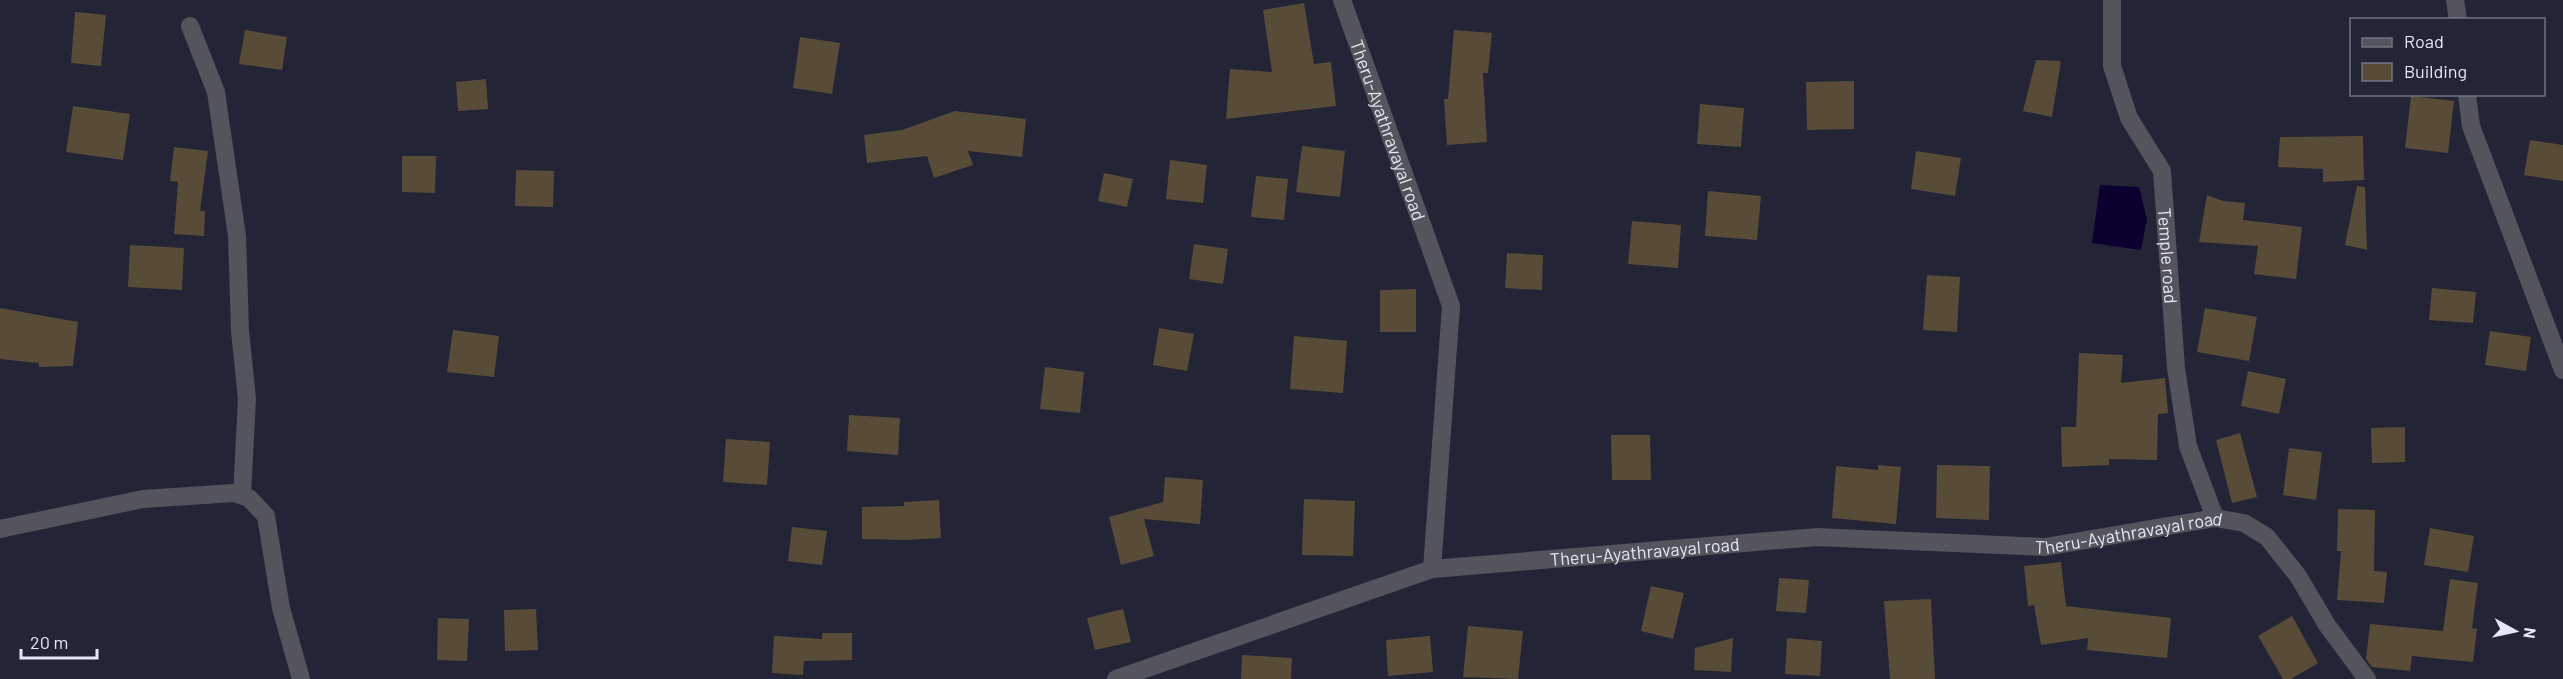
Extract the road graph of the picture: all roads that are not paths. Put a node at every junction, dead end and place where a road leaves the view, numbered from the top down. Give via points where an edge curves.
1 (1342, 0) edge
2 (2112, 0) edge
3 (2455, 0) edge
4 (2458, 18) edge
5 (190, 26) dead end
6 (2467, 96) edge
7 (2563, 370) edge
8 (242, 495) junction
9 (2215, 518) junction
10 (0, 529) edge
11 (1432, 569) junction
12 (301, 679) edge
13 (1116, 679) edge
14 (2367, 679) edge

1 - 11 street, Theru-Ayathravayal road via 1452,306
2 - 9 street, Temple road via 2112,66 2129,118 2162,171 2176,368 2188,446
3 - 4 street
5 - 8 street via 216,92 237,236 247,399
6 - 7 street via 2471,126
8 - 10 street via 143,499
8 - 12 street via 266,516 281,608
9 - 11 street, Theru-Ayathravayal road via 2045,547 1817,537
9 - 14 street, Theru-Ayathravayal road via 2244,523 2267,537
11 - 13 street

